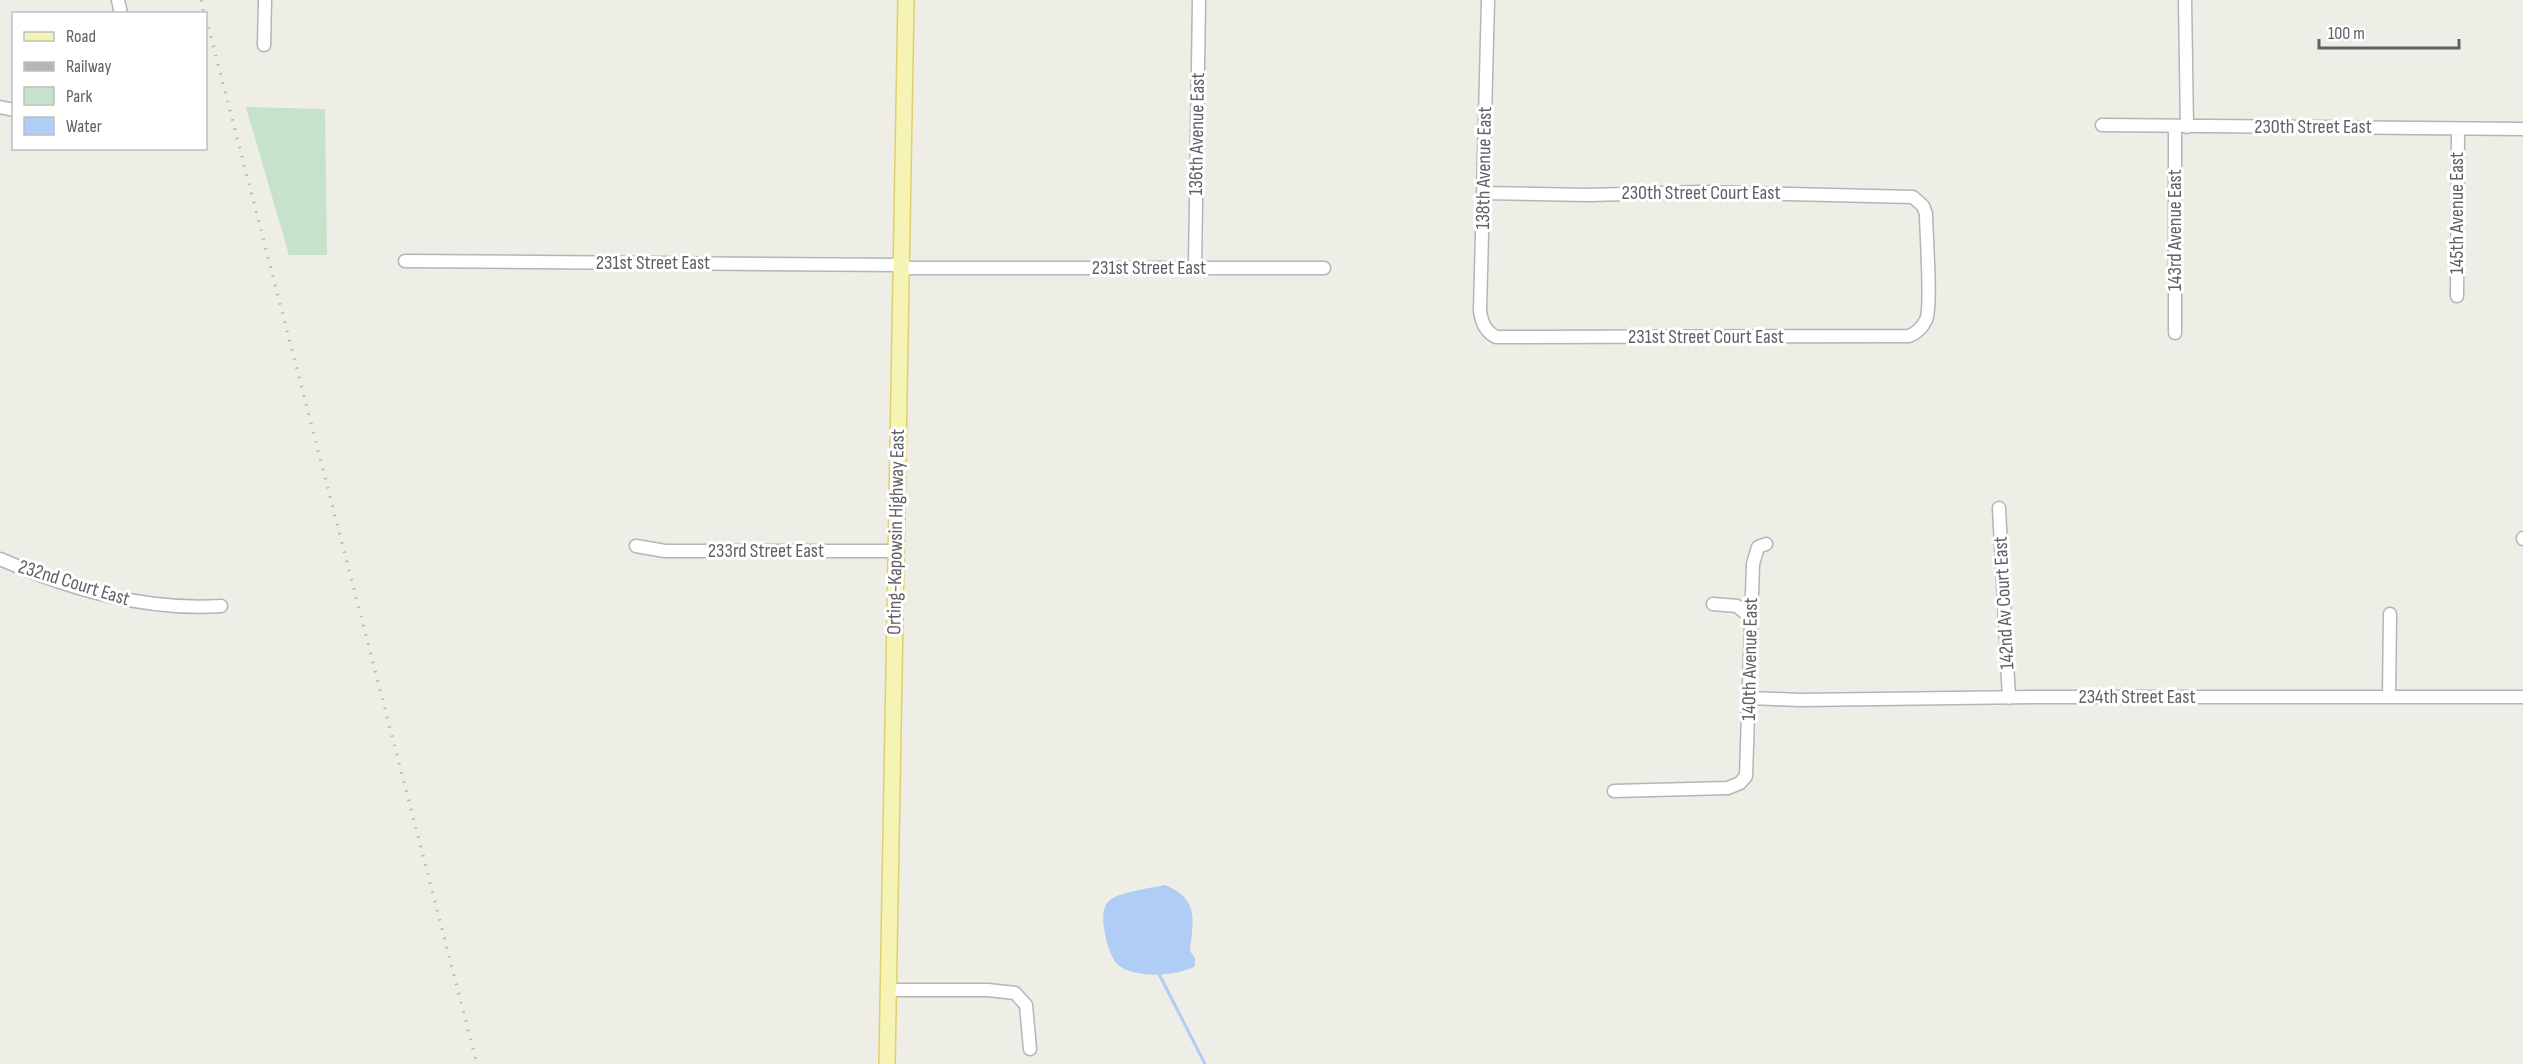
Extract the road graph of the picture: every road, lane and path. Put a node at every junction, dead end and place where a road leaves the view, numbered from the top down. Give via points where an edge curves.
1 (265, 0) edge
2 (906, 0) edge
3 (1199, 0) edge
4 (1488, 0) edge
5 (2185, 0) edge
6 (264, 45) dead end
7 (2102, 124) dead end
8 (2181, 127) junction
9 (2458, 129) junction
10 (2523, 129) edge
11 (1483, 193) junction
12 (405, 261) dead end
13 (901, 266) junction
14 (1195, 267) junction
15 (1324, 268) dead end
16 (2457, 296) dead end
17 (1920, 328) joint
18 (1489, 333) joint
19 (2175, 333) dead end
20 (1999, 508) dead end
21 (1766, 544) dead end
22 (636, 546) dead end
23 (896, 551) junction
24 (0, 559) edge
25 (1713, 604) dead end
26 (221, 606) dead end
27 (2391, 614) dead end
28 (1750, 617) junction
29 (2389, 696) junction
30 (2523, 697) edge
31 (1750, 698) junction
32 (2009, 698) junction
33 (1614, 791) dead end
34 (889, 990) junction
35 (1030, 1049) dead end
36 (887, 1064) edge

1 - 6 street
2 - 13 main road, Orting-Kapowsin Highway East
3 - 14 street, 136th Avenue East
4 - 11 street, 138th Avenue East
5 - 8 street, 143rd Avenue East
7 - 8 street, 230th Street East
8 - 9 street, 230th Street East
8 - 19 street, 143rd Avenue East
9 - 10 street, 230th Street East
9 - 16 street, 145th Avenue East
11 - 17 street, 230th Street Court East via 1758,192 1900,195 1918,200 1926,214 1928,302 1928,313
11 - 18 street, 138th Avenue East via 1480,312
12 - 13 street, 231st Street East
13 - 14 street, 231st Street East
13 - 23 main road, Orting-Kapowsin Highway East
14 - 15 street, 231st Street East
17 - 18 street, 231st Street Court East via 1916,334 1892,337 1563,338 1496,337
20 - 32 street, 142nd Av Court East
21 - 28 street, 140th Avenue East via 1758,547 1753,564
22 - 23 street, 233rd Street East via 665,550
23 - 34 main road, Orting-Kapowsin Highway East
24 - 26 street, 232nd Court East via 127,601
25 - 28 street via 1737,606
27 - 29 street
28 - 31 street, 140th Avenue East
29 - 30 street, 234th Street East
29 - 32 street, 234th Street East
31 - 32 street, 234th Street East
31 - 33 street, 140th Avenue East via 1748,770 1734,787
34 - 35 street via 1015,993 1026,1005
34 - 36 main road, Orting-Kapowsin Highway East

